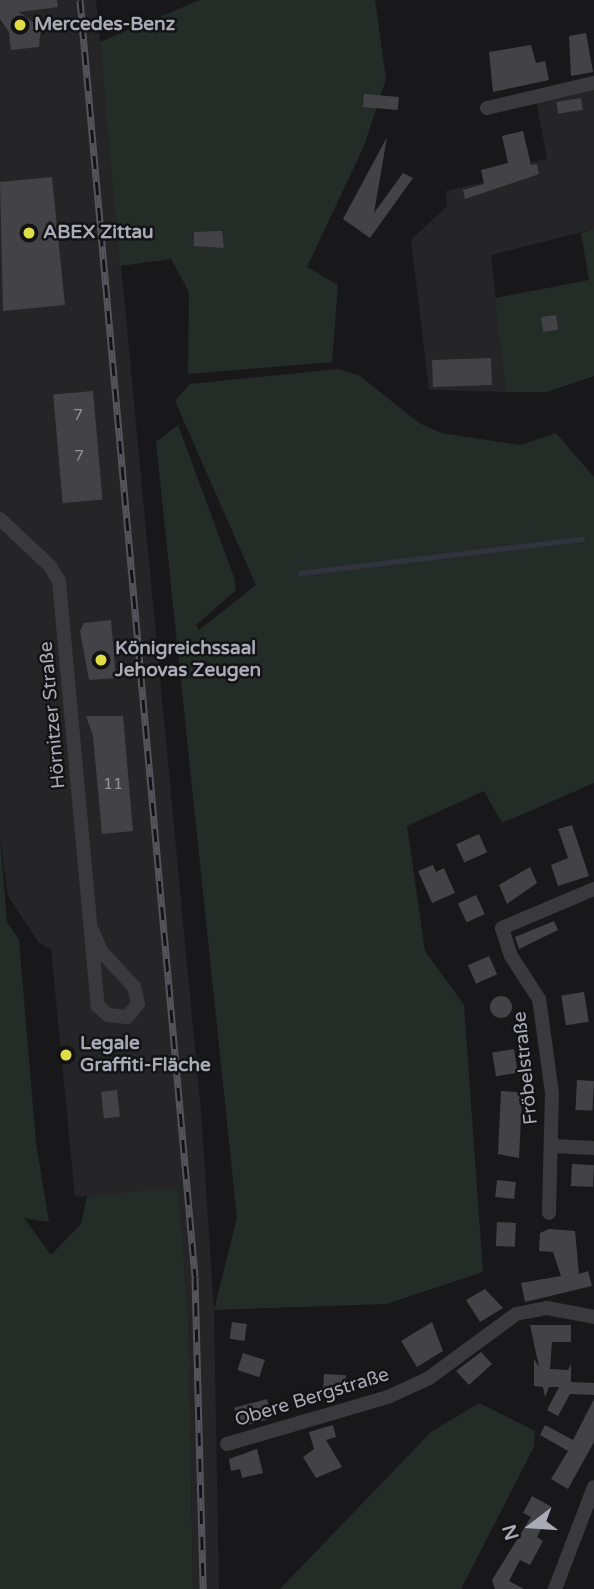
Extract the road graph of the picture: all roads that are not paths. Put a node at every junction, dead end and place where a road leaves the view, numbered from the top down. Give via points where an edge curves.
1 (594, 83) edge
2 (487, 107) dead end
3 (0, 519) edge
4 (594, 889) edge
5 (93, 932) junction
6 (552, 1146) junction
7 (594, 1148) edge
8 (549, 1213) dead end
9 (594, 1317) edge
10 (227, 1444) dead end
11 (594, 1487) edge
12 (555, 1589) edge

1 - 2 street
3 - 5 street, Hörnitzer Straße via 50,565 59,581
4 - 6 street, Fröbelstraße via 502,928 511,956 539,999 552,1093
5 - 5 street, Hörnitzer Straße via 98,1006 107,1015 127,1017 138,1004 134,986 101,951
6 - 7 street, Fröbelstraße
6 - 8 street, Fröbelstraße
9 - 10 street, Obere Bergstraße via 547,1308 516,1314 429,1378 388,1397
11 - 12 street

